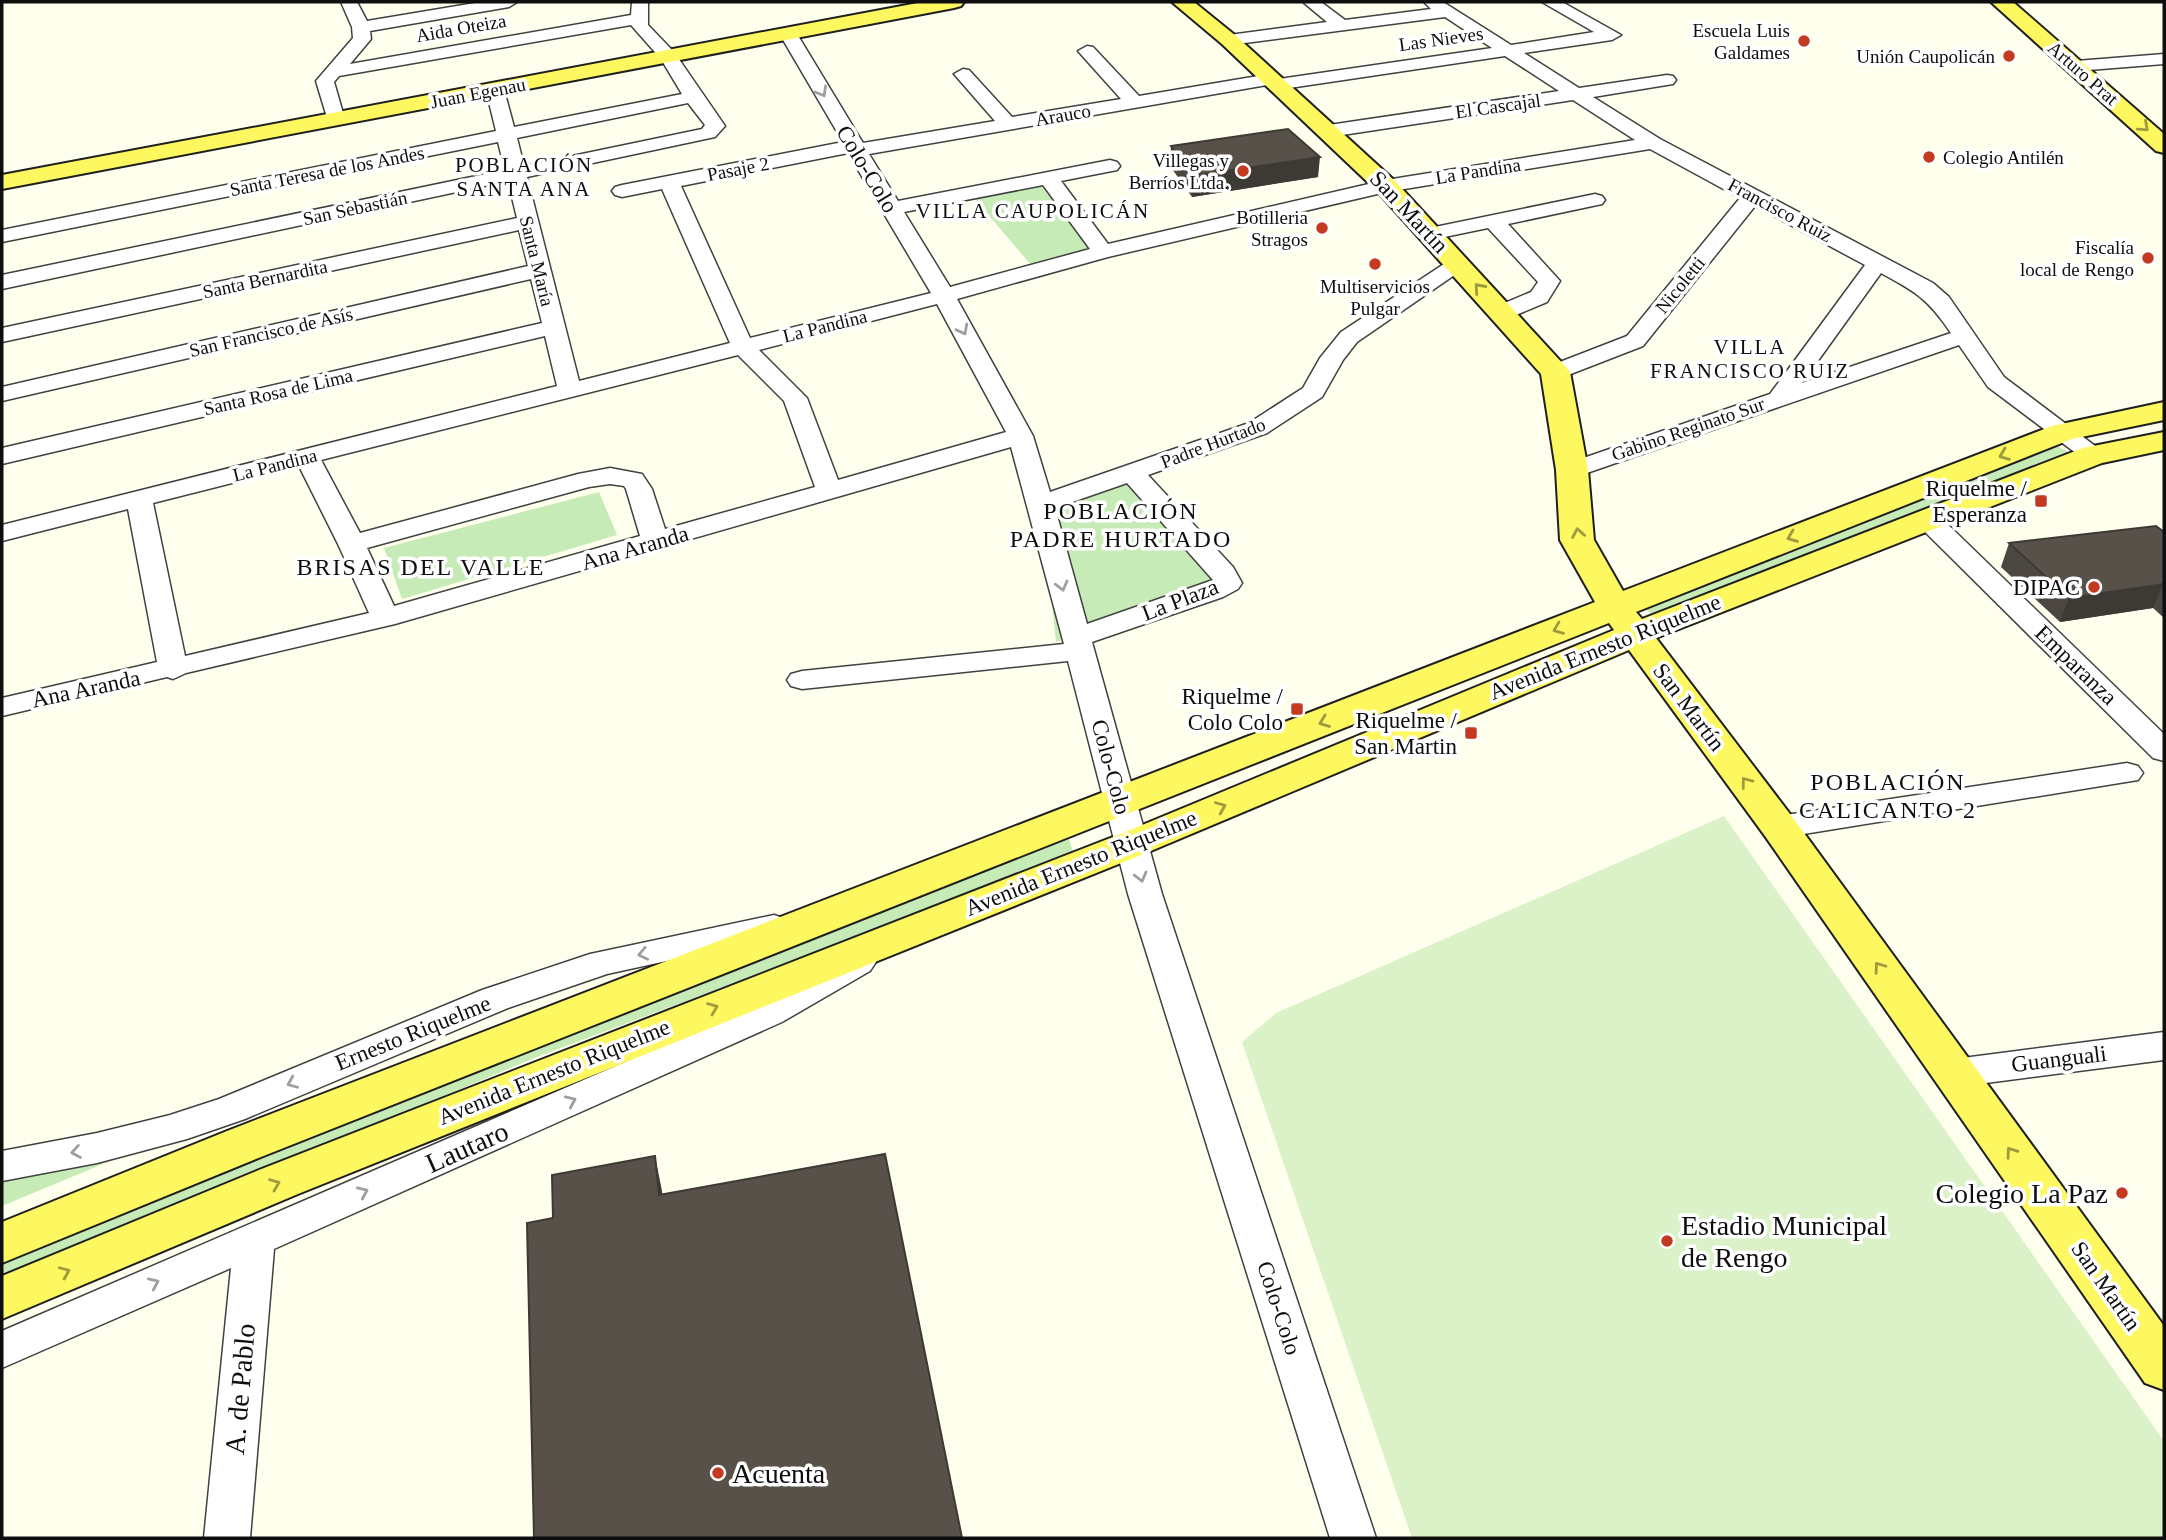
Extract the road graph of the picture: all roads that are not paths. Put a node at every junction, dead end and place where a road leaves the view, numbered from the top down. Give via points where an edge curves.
1 (349, 2) edge
2 (509, 2) edge
3 (954, 2) edge
4 (1181, 2) edge
5 (1311, 2) edge
6 (1550, 2) edge
7 (2001, 2) edge
8 (1440, 7) edge
9 (639, 10) edge
10 (1341, 25) junction
11 (361, 27) junction
12 (788, 33) junction
13 (1229, 40) junction
14 (1087, 51) dead end
15 (1508, 51) junction
16 (668, 55) junction
17 (2164, 59) edge
18 (2076, 66) junction
19 (332, 72) junction
20 (963, 74) dead end
21 (1667, 80) dead end
22 (1273, 82) junction
23 (495, 90) junction
24 (1576, 95) junction
25 (693, 97) junction
26 (1134, 102) junction
27 (336, 120) junction
28 (1008, 124) junction
29 (1329, 131) junction
30 (506, 135) junction
31 (1653, 143) junction
32 (2164, 146) edge
33 (855, 148) junction
34 (1110, 166) dead end
35 (516, 175) junction
36 (1048, 178) junction
37 (2, 182) edge
38 (669, 182) junction
39 (1387, 186) junction
40 (622, 191) dead end
41 (1753, 195) junction
42 (1595, 200) dead end
43 (891, 208) junction
44 (1493, 221) junction
45 (528, 222) junction
46 (1430, 234) junction
47 (2, 236) edge
48 (1103, 252) junction
49 (1878, 262) junction
50 (1458, 265) junction
51 (540, 270) junction
52 (2, 282) edge
53 (944, 296) junction
54 (1502, 313) junction
55 (554, 327) junction
56 (2, 335) edge
57 (1963, 336) junction
58 (743, 347) junction
59 (1555, 372) junction
60 (570, 391) junction
61 (2, 394) edge
62 (1780, 397) junction
63 (2164, 411) edge
64 (1020, 436) junction
65 (2164, 441) edge
66 (2078, 444) junction
67 (2, 456) edge
68 (307, 457) junction
69 (1572, 470) junction
70 (1133, 474) junction
71 (830, 492) junction
72 (139, 499) junction
73 (1041, 504) junction
74 (1927, 519) junction
75 (2, 534) edge
76 (655, 542) junction
77 (352, 544) junction
78 (385, 618) junction
79 (1625, 620) junction
80 (1078, 645) junction
81 (173, 670) junction
82 (802, 680) dead end
83 (2, 707) edge
84 (2164, 751) edge
85 (2127, 774) dead end
86 (1120, 802) junction
87 (1779, 827) junction
88 (1132, 844) junction
89 (830, 915) junction
90 (923, 925) junction
91 (2164, 1046) edge
92 (1955, 1073) junction
93 (2, 1166) edge
94 (254, 1240) junction
95 (2, 1243) edge
96 (2, 1298) edge
97 (2, 1350) edge
98 (2164, 1367) edge
99 (227, 1538) edge
100 (1353, 1538) edge

1 - 11 street
2 - 11 street
3 - 12 main road, Juan Egenau
4 - 13 main road, San Martín
5 - 10 street
6 - 15 street, Las Nieves via 1612,35
7 - 18 main road, Arturo Prat
8 - 10 street
8 - 15 street, Francisco Ruiz
9 - 16 street via 642,31
9 - 19 street, Aida Oteiza
10 - 13 street
11 - 19 street via 358,46
12 - 16 main road, Juan Egenau
12 -> 33 street, Colo-Colo
13 - 22 main road, San Martín
14 - 26 street
15 - 22 street, Las Nieves
15 - 24 street, Francisco Ruiz
16 - 23 main road, Juan Egenau
16 - 25 street
17 - 18 street
18 -> 32 main road, Arturo Prat
19 - 27 street via 325,85
20 - 28 street
21 - 24 street, El Cascajal
22 - 26 street, Arauco
22 - 29 main road, San Martín
23 - 27 main road, Juan Egenau
23 - 30 street, Santa María
24 - 29 street, El Cascajal
24 - 31 street, Francisco Ruiz
25 - 30 street, Santa Teresa de los Andes
25 - 35 street, San Sebastián via 715,126 708,133
26 - 28 street, Arauco
27 - 37 main road, Juan Egenau
28 - 33 street, Arauco
29 - 39 main road, San Martín
30 - 35 street, Santa María
30 - 47 street, Santa Teresa de los Andes
31 - 39 street, La Pandina
31 - 41 street, Francisco Ruiz
33 - 38 street, Pasaje 2
33 - 43 street, Colo-Colo
34 - 36 street
35 - 45 street, Santa María
35 - 52 street, San Sebastián
36 - 43 street
36 - 48 street
38 - 40 street, Pasaje 2
38 - 58 street
39 - 46 main road, San Martín
39 - 48 street, La Pandina
41 - 49 street, Francisco Ruiz
41 - 59 street, Nicoletti via 1635,341
42 - 44 street
43 - 53 street, Colo-Colo
44 - 46 street
44 - 54 street via 1549,281 1539,297
45 - 51 street, Santa María
45 - 56 street, Santa Bernardita
46 - 50 main road, San Martín
48 - 53 street, La Pandina
49 - 57 street, Francisco Ruiz via 1925,288 1941,302
49 - 62 street
54 -> 50 main road, San Martín
50 - 70 street, Padre Hurtado via 1349,337 1313,392 1270,421
51 - 55 street, Santa María
51 - 61 street, San Francisco de Asís
53 - 58 street, La Pandina
53 -> 64 street, Colo-Colo
54 - 59 main road, San Martín
55 - 60 street, Santa María
55 - 67 street, Santa Rosa de Lima
57 - 62 street, Gabino Reginato Sur
57 - 66 street, Francisco Ruiz via 1996,382
58 - 60 street, La Pandina
58 - 71 street via 795,398
59 - 69 main road, San Martín
60 - 68 street, La Pandina
62 - 69 street, Gabino Reginato Sur
63 - 66 main road, Avenida Ernesto Riquelme
64 - 71 street, Ana Aranda
64 - 73 street, Colo-Colo
65 - 66 main road, Avenida Ernesto Riquelme
66 - 74 main road, Avenida Ernesto Riquelme
66 -> 79 main road, Avenida Ernesto Riquelme
68 - 72 street, La Pandina
68 - 77 street
79 -> 69 main road, San Martín via 1577,540
70 - 73 street, Padre Hurtado
70 - 80 street, La Plaza via 1228,583
71 - 76 street, Ana Aranda
72 - 75 street, La Pandina
72 - 81 street
73 -> 80 street, Colo-Colo
74 - 79 main road, Avenida Ernesto Riquelme
74 - 84 street, Emparanza
76 - 77 street via 633,479 610,476
76 - 78 street, Ana Aranda
77 - 78 street
78 - 81 street, Ana Aranda
79 -> 86 main road, Avenida Ernesto Riquelme
87 -> 79 main road, San Martín
88 -> 79 main road, Avenida Ernesto Riquelme
80 - 82 street, La Plaza
80 - 86 street, Colo-Colo
81 - 83 street, Ana Aranda
85 - 87 street
86 - 88 street, Colo-Colo
86 - 89 main road, Avenida Ernesto Riquelme
92 -> 87 main road, San Martín
88 - 90 main road, Avenida Ernesto Riquelme
88 -> 100 street, Colo-Colo
89 -> 93 street, Ernesto Riquelme via 602,962 495,999 232,1109 97,1148
89 - 95 main road, Avenida Ernesto Riquelme
94 -> 90 street, Lautaro via 769,1013
96 -> 90 main road, Avenida Ernesto Riquelme via 281,1181
91 - 92 street, Guanguali
98 -> 92 main road, San Martín
97 -> 94 street, Lautaro
94 - 99 street, A. de Pablo

